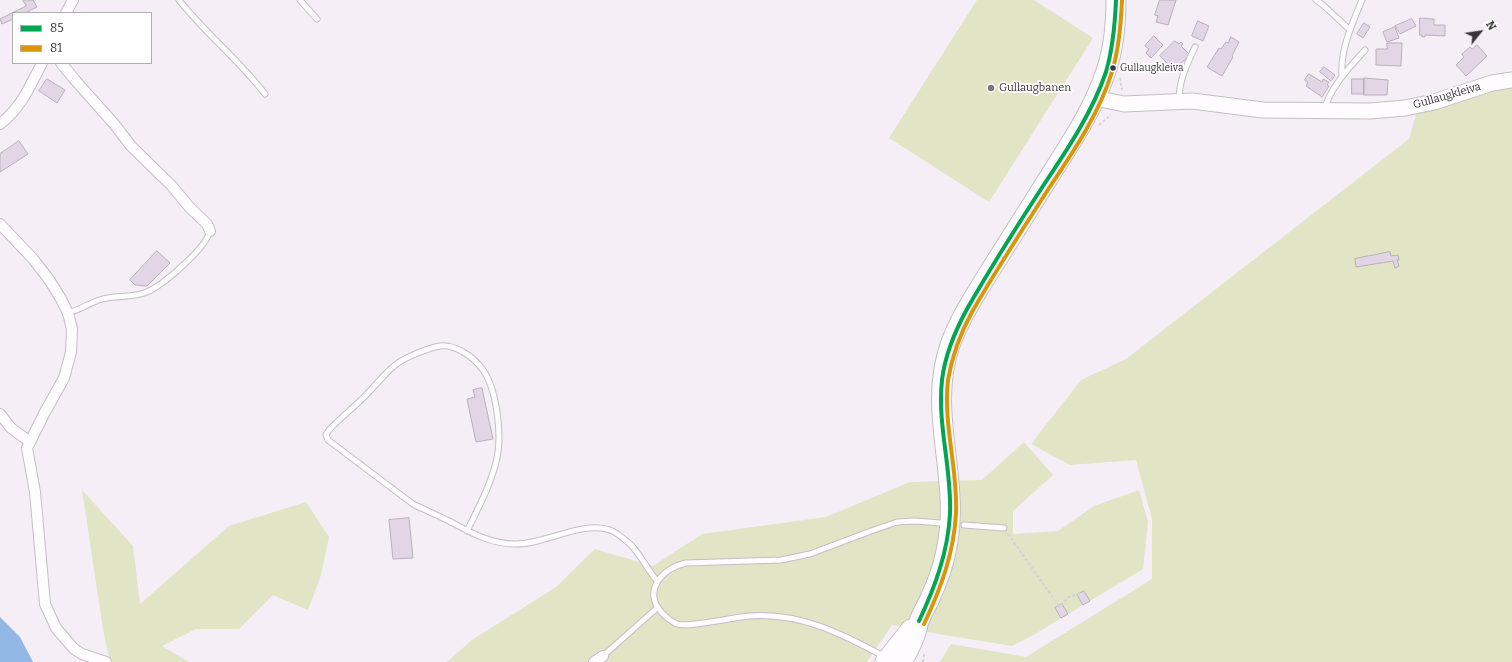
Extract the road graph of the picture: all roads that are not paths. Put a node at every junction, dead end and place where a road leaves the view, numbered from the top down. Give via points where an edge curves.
1 (73, 0) edge
2 (179, 0) edge
3 (300, 0) edge
4 (1116, 0) edge
5 (1316, 0) edge
6 (1362, 0) edge
7 (67, 12) edge
8 (317, 18) dead end
9 (1350, 30) junction
10 (1195, 47) dead end
11 (1366, 50) dead end
12 (41, 64) edge
13 (62, 64) edge
14 (1342, 76) junction
15 (1512, 80) edge
16 (265, 94) dead end
17 (1095, 98) junction
18 (1179, 101) junction
19 (1324, 111) junction
20 (0, 124) edge
21 (0, 224) edge
22 (210, 231) joint
23 (68, 313) junction
24 (0, 414) edge
25 (30, 442) junction
26 (941, 523) dead end
27 (964, 525) dead end
28 (1004, 528) road end
29 (467, 531) junction
30 (657, 581) junction
31 (657, 608) junction
32 (603, 656) joint
33 (892, 661) edge
34 (106, 662) edge
35 (594, 662) edge

1 - 7 street
2 - 16 lane
3 - 8 lane
4 - 17 highway via 1113,45 1106,72
5 - 9 lane
6 - 9 lane
9 - 14 lane via 1342,59
10 - 18 lane via 1180,82
11 - 14 lane
12 - 20 street via 20,105
13 - 22 street via 116,125 131,146 172,186 207,224
14 - 19 lane
15 - 19 street, Gullaugkleiva via 1492,83 1434,102 1405,108
17 - 18 street, Gullaugkleiva via 1124,104
17 - 33 highway via 1071,142 978,290 959,323 950,346 942,377 941,398 950,498 949,534 932,596 919,621 912,627
18 - 19 street, Gullaugkleiva via 1263,110
21 - 23 street via 14,236 46,275
22 - 23 lane via 208,237 188,260 152,290 105,299
23 - 25 street via 72,329 71,352 64,378
24 - 25 street via 11,428
25 - 34 street via 27,448 35,492 45,604 56,628 74,649
26 - 30 lane via 897,522 810,554 781,560 686,563 669,569
27 - 28 lane
29 - 29 lane via 493,472 498,450 498,422 494,397 483,370 470,356 456,348 442,346 405,359 394,366 334,424 326,435 328,440 406,499
29 - 30 lane via 493,541 514,544 586,529 609,530 617,533 631,545
30 - 31 lane via 654,598
31 - 32 lane
31 - 33 lane via 666,617 688,625 763,615 812,623
32 - 35 street

